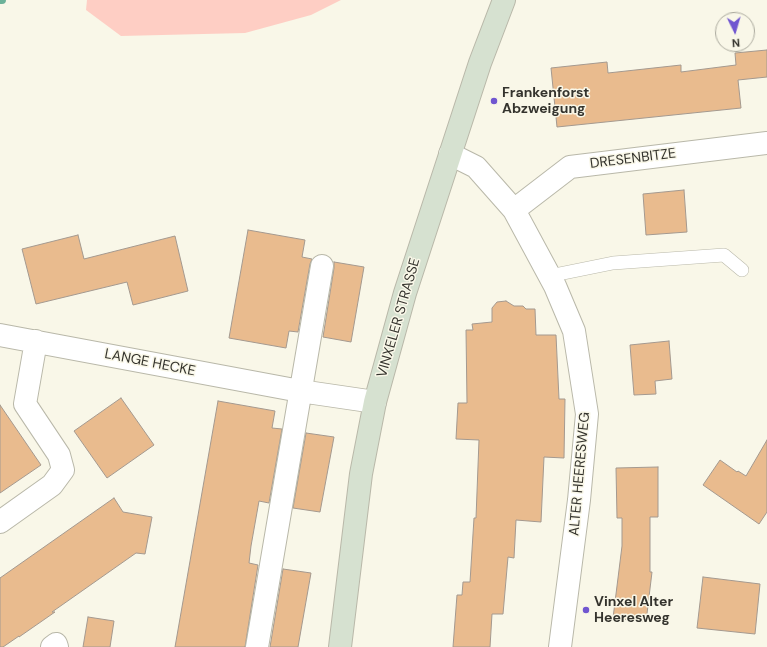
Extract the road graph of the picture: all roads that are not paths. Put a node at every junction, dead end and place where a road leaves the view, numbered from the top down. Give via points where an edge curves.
1 (504, 0) edge
2 (767, 143) edge
3 (450, 154) junction
4 (514, 210) junction
5 (322, 266) dead end
6 (742, 270) dead end
7 (549, 276) junction
8 (0, 335) edge
9 (36, 341) junction
10 (300, 391) junction
11 (375, 402) junction
12 (0, 522) edge
13 (52, 647) edge
14 (57, 647) edge
15 (257, 647) edge
16 (340, 647) edge
17 (560, 647) edge

1 - 3 main road, VINXELER STRASSE
2 - 4 street, DRESENBITZE via 570,167
3 - 4 street, ALTER HEERESWEG via 476,167
3 - 11 main road, VINXELER STRASSE via 405,293
4 - 7 street, ALTER HEERESWEG
5 - 10 street
6 - 7 lane via 724,255 613,263
7 - 17 street, ALTER HEERESWEG via 574,331 587,414
8 - 9 street, LANGE HECKE
9 - 10 street, LANGE HECKE
9 - 12 street via 25,404 59,455 63,470 52,485
10 - 11 street, LANGE HECKE
10 - 15 street
11 - 16 main road, VINXELER STRASSE via 361,474
13 - 14 street via 56,644

